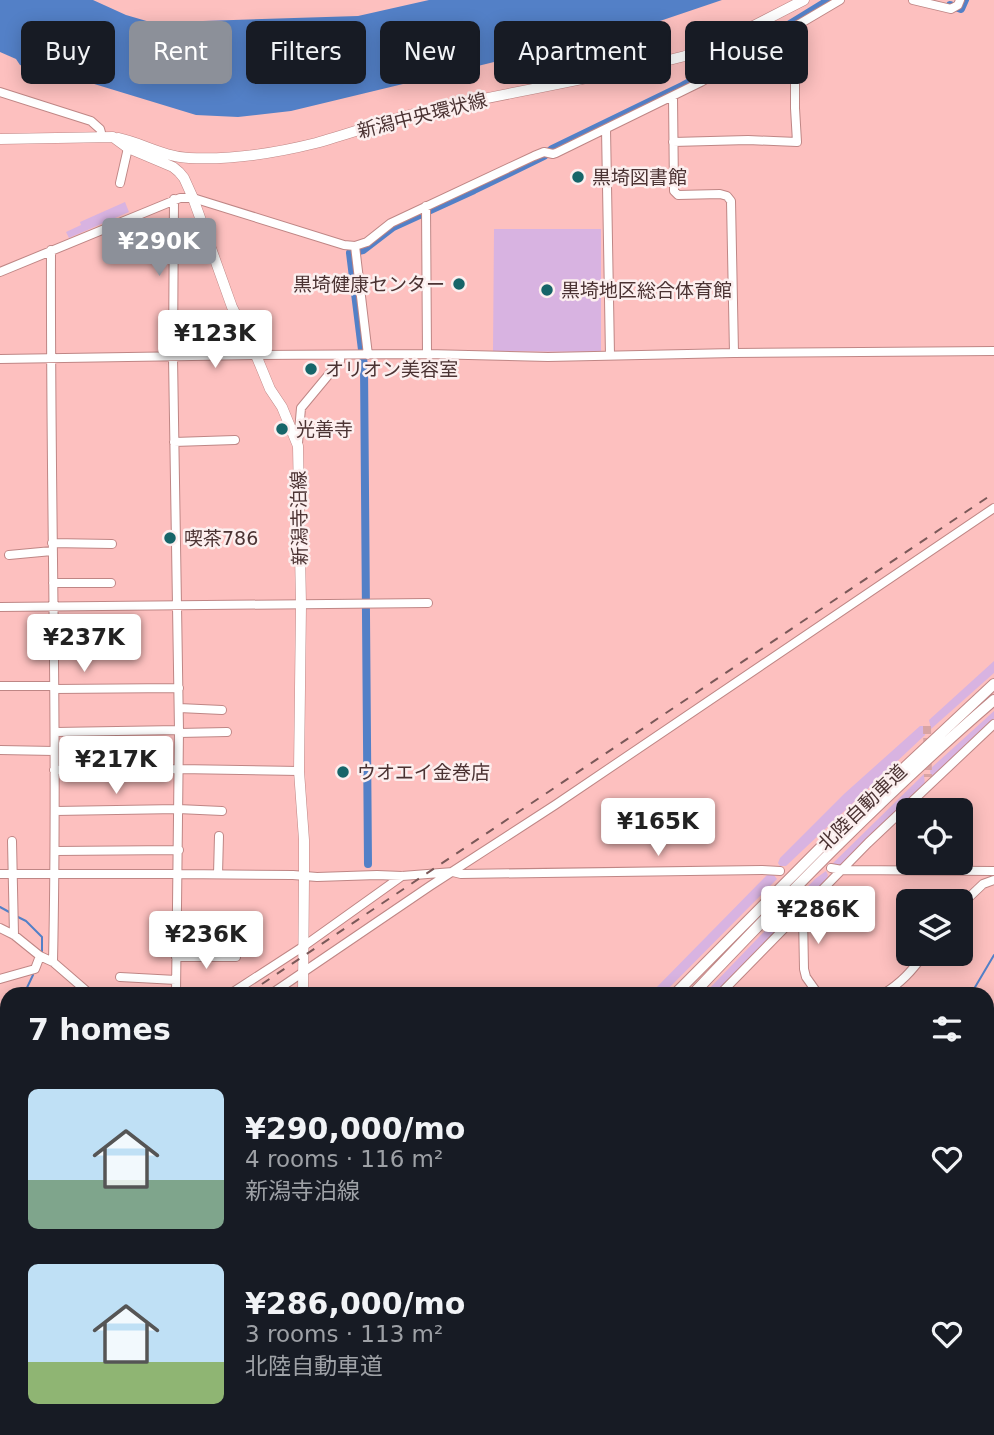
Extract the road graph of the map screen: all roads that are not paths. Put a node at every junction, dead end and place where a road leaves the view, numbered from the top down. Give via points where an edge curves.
1 (804, 0) edge
2 (840, 0) edge
3 (913, 0) edge
4 (960, 0) edge
5 (806, 21) edge
6 (697, 84) edge
7 (795, 84) edge
8 (0, 92) edge
9 (673, 97) junction
10 (606, 129) junction
11 (102, 136) junction
12 (113, 137) junction
13 (0, 139) edge
14 (673, 142) junction
15 (128, 148) junction
16 (120, 183) dead end
17 (193, 198) junction
18 (174, 199) junction
19 (426, 206) junction
20 (355, 246) junction
21 (51, 250) junction
22 (0, 272) edge
23 (994, 351) edge
24 (734, 353) junction
25 (427, 354) junction
26 (256, 355) junction
27 (340, 355) junction
28 (368, 355) junction
29 (610, 355) junction
30 (173, 357) junction
31 (0, 359) edge
32 (50, 359) junction
33 (235, 440) dead end
34 (174, 442) junction
35 (298, 446) junction
36 (994, 508) edge
37 (112, 544) dead end
38 (52, 547) junction
39 (9, 555) dead end
40 (53, 583) junction
41 (111, 583) dead end
42 (428, 603) dead end
43 (178, 605) junction
44 (301, 605) junction
45 (54, 606) junction
46 (0, 607) edge
47 (994, 684) edge
48 (0, 686) edge
49 (54, 687) junction
50 (179, 688) junction
51 (994, 700) edge
52 (179, 708) junction
53 (222, 709) dead end
54 (994, 724) edge
55 (179, 731) junction
56 (55, 732) junction
57 (228, 732) dead end
58 (0, 750) edge
59 (54, 751) junction
60 (179, 769) junction
61 (54, 771) junction
62 (299, 771) junction
63 (178, 809) junction
64 (55, 811) junction
65 (222, 811) dead end
66 (219, 836) dead end
67 (12, 841) dead end
68 (179, 850) junction
69 (55, 852) junction
70 (831, 868) dead end
71 (842, 870) junction
72 (780, 871) dead end
73 (994, 871) edge
74 (453, 872) junction
75 (0, 874) edge
76 (55, 874) junction
77 (177, 874) junction
78 (218, 874) junction
79 (12, 875) junction
80 (402, 876) junction
81 (304, 877) junction
82 (994, 880) edge
83 (973, 894) edge
84 (800, 910) junction
85 (176, 916) junction
86 (237, 917) dead end
87 (0, 928) edge
88 (14, 936) junction
89 (303, 946) junction
90 (40, 956) junction
91 (176, 957) junction
92 (236, 957) dead end
93 (53, 962) junction
94 (916, 966) edge
95 (303, 972) junction
96 (120, 977) dead end
97 (0, 979) edge
98 (176, 979) junction
99 (82, 987) edge
100 (176, 987) edge
101 (241, 987) edge
102 (281, 987) edge
103 (303, 987) edge
104 (683, 987) edge
105 (700, 987) edge
106 (726, 987) edge
107 (813, 987) edge
108 (894, 987) edge

1 - 12 main road, 新潟中央環状線 via 728,40 685,56 411,115 295,148 188,158
2 - 5 street
3 - 4 street via 951,9
6 - 9 street
7 - 14 street via 797,142
8 - 11 street via 91,121
9 - 10 street
9 - 14 street
10 - 19 street
10 - 29 street
11 - 12 main road
11 - 13 main road
12 - 15 main road, 新潟寺泊線
14 - 24 street via 674,191 678,195 720,194 731,201
15 - 16 street
15 - 17 main road, 新潟寺泊線 via 179,172
17 - 18 street
17 - 20 street
17 - 26 main road, 新潟寺泊線 via 232,307
18 - 21 street
18 - 30 street
19 - 20 street
19 - 25 street
20 - 28 street
21 - 22 street
21 - 32 street
23 - 24 street
24 - 29 street
25 - 28 street
25 - 29 street
26 - 27 street
26 - 30 street
26 - 35 main road, 新潟寺泊線
27 - 28 street
27 - 35 street via 340,361 301,408
30 - 32 street
30 - 34 street
31 - 32 street
32 - 38 street
33 - 34 street
34 - 43 street
35 - 44 main road, 新潟寺泊線
36 - 74 street
37 - 38 street
38 - 39 street
38 - 40 street
40 - 41 street
40 - 45 street
42 - 44 street
43 - 44 street
43 - 45 street
43 - 50 street
44 - 62 main road, 新潟寺泊線
45 - 46 street
45 - 49 street
47 - 104 highway, 北陸自動車道 via 844,824
48 - 49 street
49 - 50 street
49 - 56 street
50 - 52 street
51 - 105 highway, 北陸自動車道 via 861,824
52 - 53 street
52 - 55 street
54 - 71 street
55 - 56 street
55 - 57 street
55 - 60 street
56 - 59 street
58 - 59 street
59 - 61 street
60 - 61 street
60 - 62 street
60 - 63 street
61 - 64 street
62 - 81 main road, 新潟寺泊線
63 - 64 street
63 - 65 street
63 - 68 street
64 - 69 street
66 - 78 street
67 - 79 street
68 - 69 street
68 - 77 street
69 - 76 street
70 - 71 street
71 - 73 street
71 - 84 street
72 - 74 street
74 - 80 street
74 - 95 street
75 - 79 street
76 - 77 street
76 - 79 street
76 - 93 street
77 - 78 street
77 - 85 street
78 - 81 street
79 - 88 street
80 - 81 street
80 - 89 street
81 - 89 main road, 新潟寺泊線
82 - 83 street
84 - 106 street
84 - 107 street via 804,969
85 - 86 street
85 - 91 street
87 - 88 street
88 - 90 street
89 - 95 main road, 新潟寺泊線
89 - 101 street
90 - 93 street
90 - 97 street via 35,970
91 - 92 street
91 - 98 street
93 - 99 street
94 - 108 street
95 - 102 street
95 - 103 main road, 新潟寺泊線
96 - 98 street
98 - 100 street

